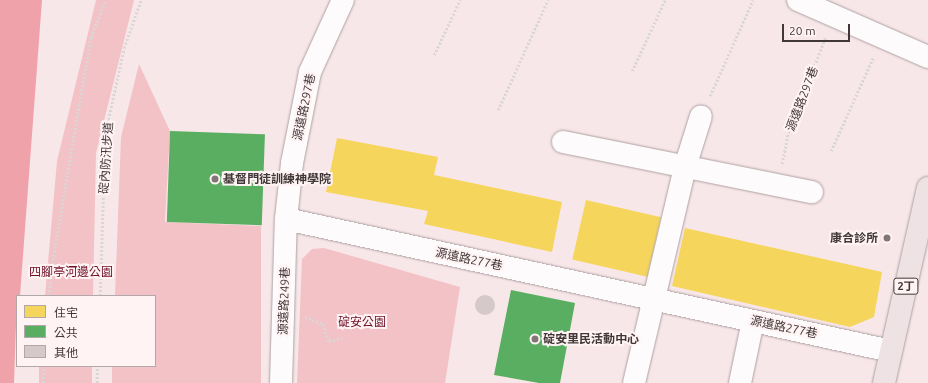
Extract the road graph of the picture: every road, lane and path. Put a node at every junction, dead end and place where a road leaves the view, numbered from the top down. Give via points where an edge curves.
1 (105, 0) edge
2 (141, 0) edge
3 (343, 0) edge
4 (460, 0) edge
5 (548, 0) edge
6 (665, 0) edge
7 (753, 0) edge
8 (798, 0) edge
9 (834, 16) junction
10 (882, 37) junction
11 (434, 55) dead end
12 (928, 57) edge
13 (632, 71) dead end
14 (498, 110) dead end
15 (701, 116) joint
16 (563, 142) dead end
17 (831, 151) dead end
18 (685, 167) junction
19 (778, 186) junction
20 (928, 188) edge
21 (812, 192) dead end
22 (286, 219) junction
23 (49, 295) edge
24 (100, 295) edge
25 (653, 299) junction
26 (299, 314) dead end
27 (753, 321) junction
28 (343, 337) dead end
29 (891, 350) junction
30 (44, 367) edge
31 (97, 367) edge
32 (42, 383) edge
33 (97, 383) edge
34 (281, 383) edge
35 (634, 383) edge
36 (740, 383) edge
37 (884, 383) edge

1 - 23 path via 91,37 52,264
2 - 24 path, 碇內防汛步道 via 124,48 105,135
3 - 22 street, 源遠路297巷 via 310,72 292,163
4 - 11 path
5 - 14 path
6 - 13 path
7 - 15 path
8 - 9 street
9 - 10 street
9 - 19 path, 源遠路297巷 via 788,133
10 - 12 street
10 - 17 path
15 - 18 street
16 - 18 street
18 - 19 street
18 - 25 street
19 - 21 street
20 - 29 main road, 2丁
22 - 25 street, 源遠路277巷
22 - 34 street, 源遠路249巷
25 - 27 street, 源遠路277巷
25 - 35 street
26 - 28 path via 323,324 329,341
27 - 29 street, 源遠路277巷
27 - 36 street
29 - 37 main road, 2丁
30 - 32 path
31 - 33 path

